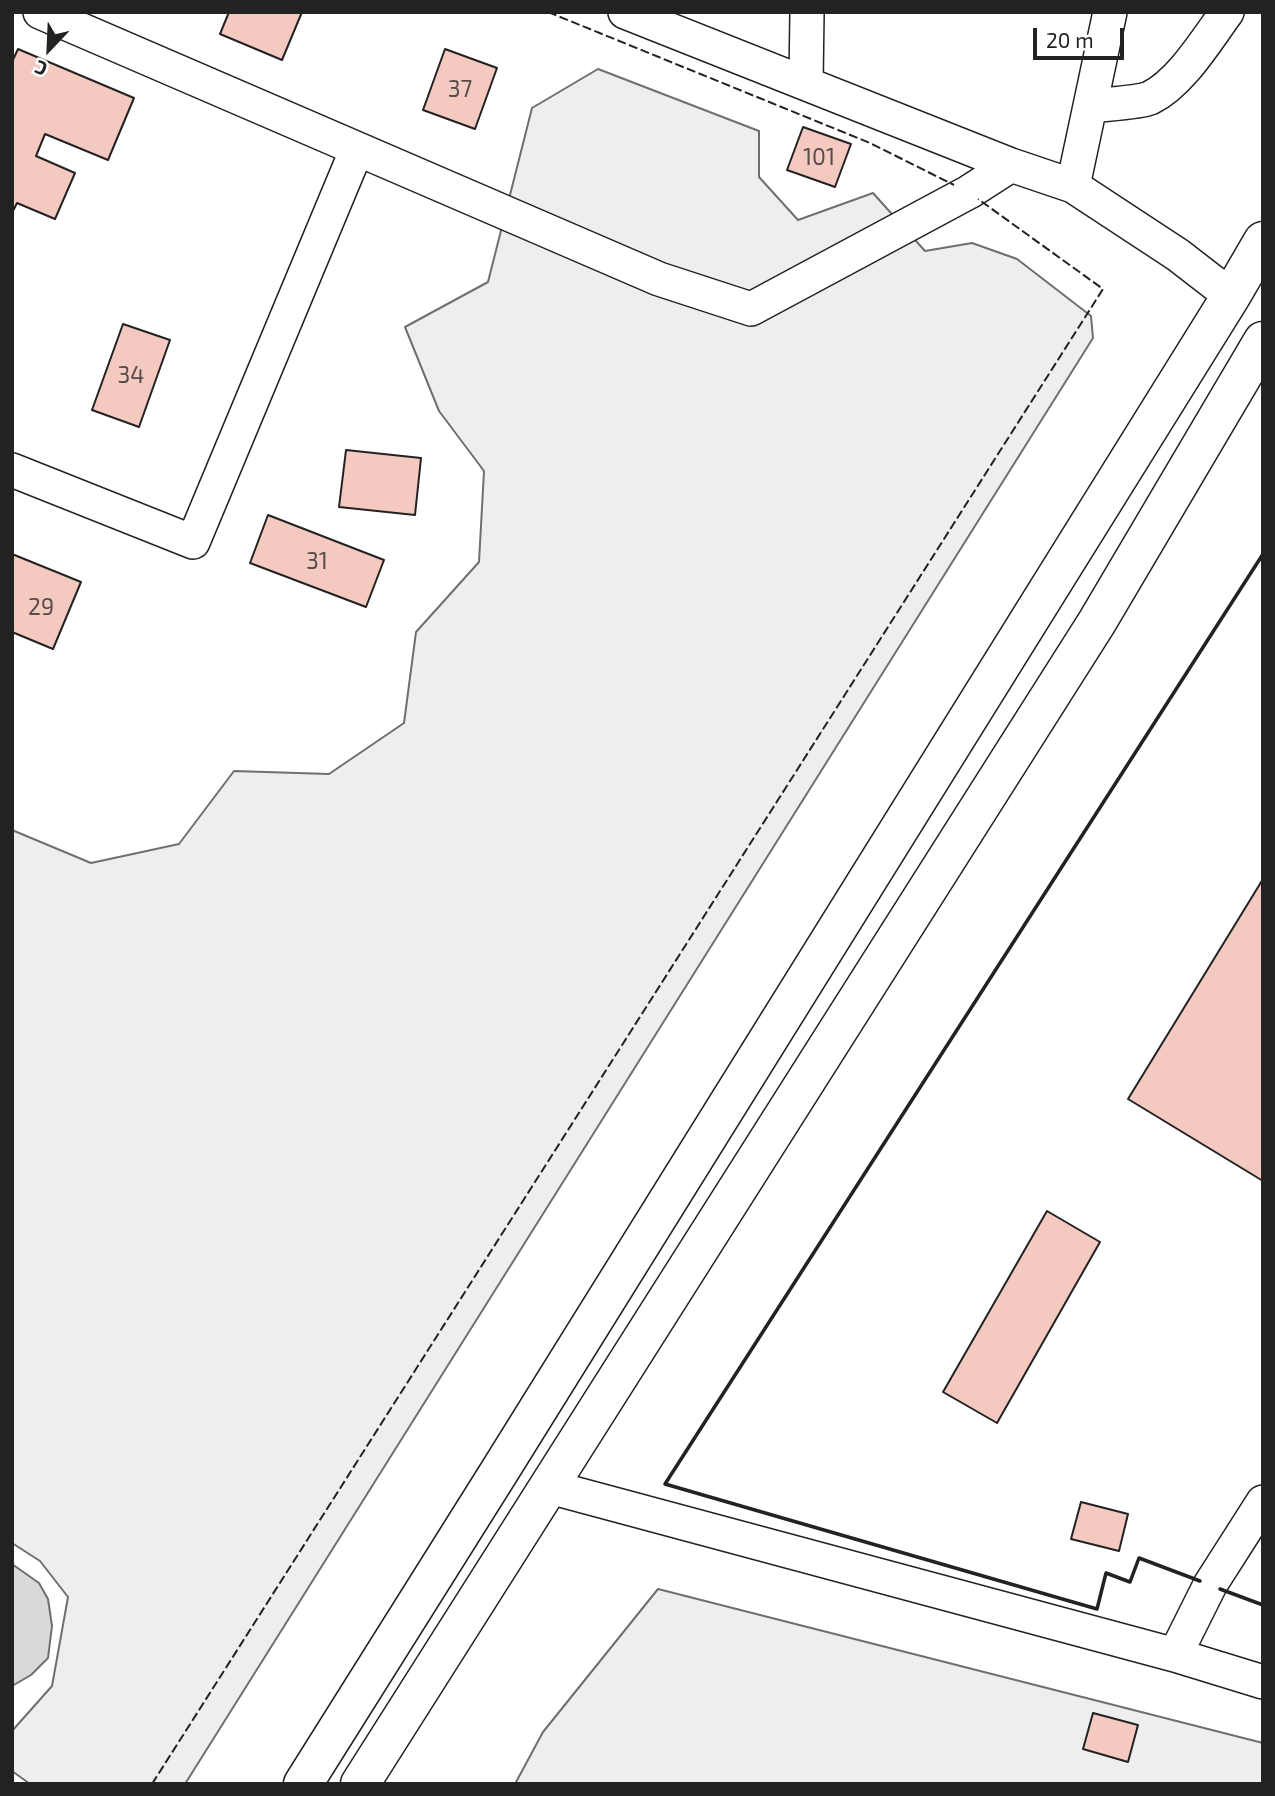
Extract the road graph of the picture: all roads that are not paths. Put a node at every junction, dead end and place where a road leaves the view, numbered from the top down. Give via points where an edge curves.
1 (40, 12) edge
2 (625, 12) edge
3 (807, 12) edge
4 (1110, 12) edge
5 (1227, 12) edge
6 (806, 83) junction
7 (1090, 106) junction
8 (357, 149) junction
9 (1011, 165) junction
10 (1073, 186) junction
11 (1263, 242) edge
12 (1231, 296) junction
13 (1263, 341) edge
14 (12, 470) edge
15 (550, 1487) junction
16 (1263, 1502) edge
17 (1175, 1655) junction
18 (1263, 1682) edge
19 (303, 1784) edge
20 (360, 1784) edge

1 - 8 street
2 - 6 street
3 - 6 street
4 - 7 street
5 - 7 street via 1165,88 1148,99
6 - 9 street
7 - 10 street
8 - 9 street via 659,279 751,309
8 - 14 street via 193,542
9 - 10 street
10 - 12 street
11 - 12 highway
12 - 19 highway
13 - 15 highway via 1097,622
15 - 17 street
15 - 20 highway
16 - 17 street via 1210,1585
17 - 18 street

